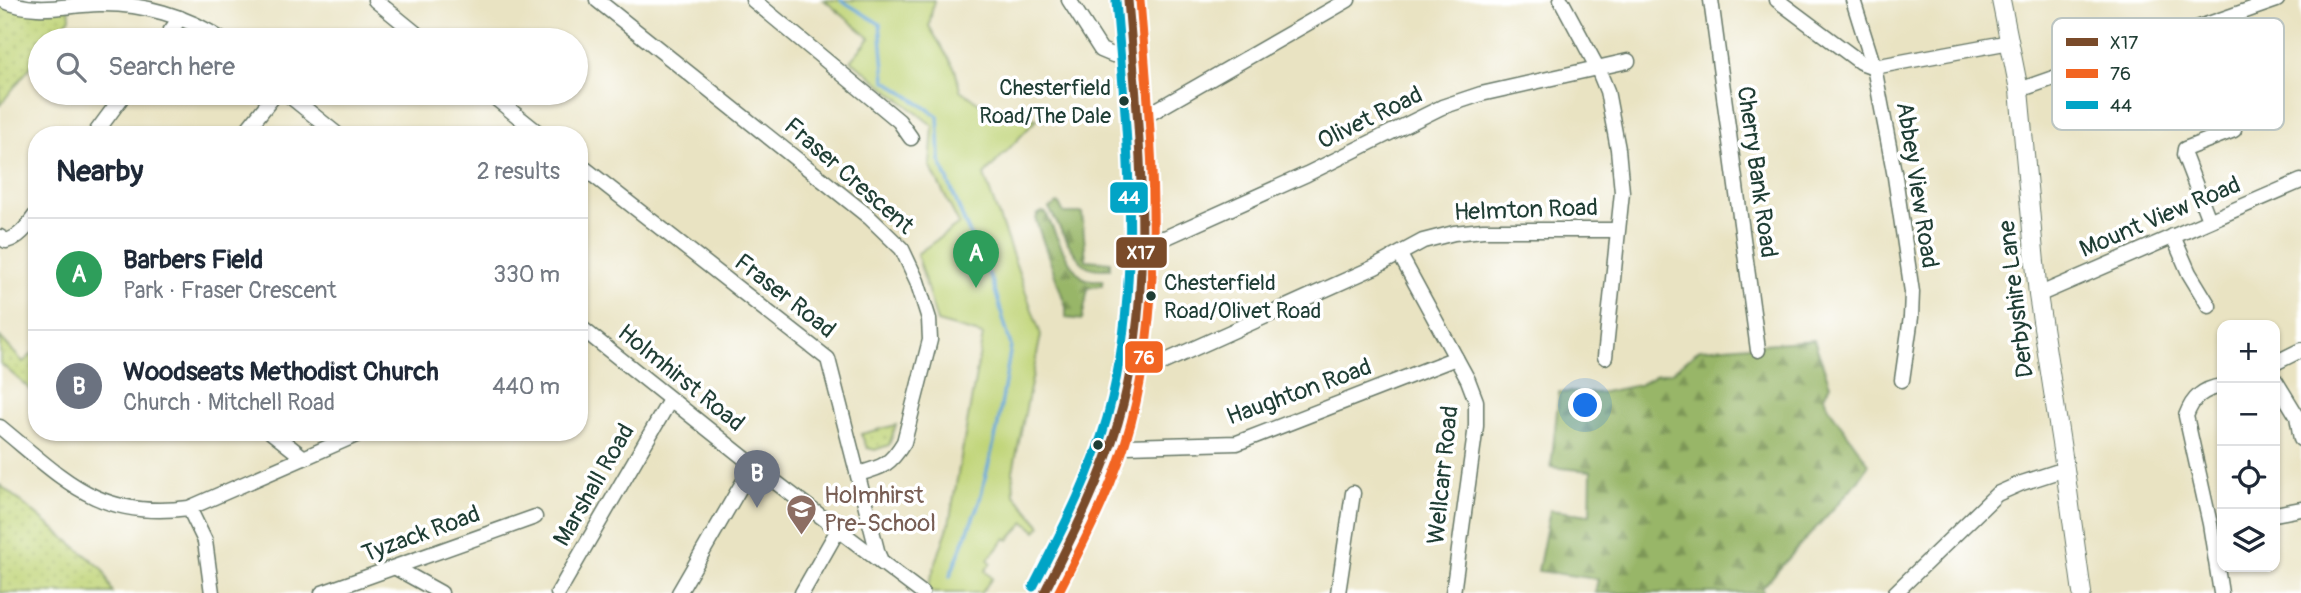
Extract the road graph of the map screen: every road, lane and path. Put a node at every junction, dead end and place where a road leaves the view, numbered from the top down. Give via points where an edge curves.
1 (375, 0) edge
2 (597, 0) edge
3 (753, 0) edge
4 (1069, 0) edge
5 (1128, 0) edge
6 (1348, 0) edge
7 (1560, 0) edge
8 (1711, 0) edge
9 (1777, 0) edge
10 (1853, 0) edge
11 (2001, 0) edge
12 (2277, 0) edge
13 (1, 1) edge
14 (180, 18) junction
15 (2225, 18) edge
16 (173, 28) edge
17 (204, 28) edge
18 (409, 28) edge
19 (2010, 42) junction
20 (1132, 54) junction
21 (1628, 61) dead end
22 (1874, 67) junction
23 (1598, 69) junction
24 (2052, 78) edge
25 (2018, 90) junction
26 (116, 105) edge
27 (267, 105) edge
28 (301, 105) edge
29 (503, 105) edge
30 (1136, 116) junction
31 (101, 126) edge
32 (250, 126) edge
33 (327, 126) edge
34 (527, 126) edge
35 (2234, 130) dead end
36 (911, 138) dead end
37 (588, 171) edge
38 (2301, 181) edge
39 (2209, 220) junction
40 (28, 226) edge
41 (1618, 230) junction
42 (2173, 236) junction
43 (3, 239) edge
44 (1141, 242) junction
45 (1399, 255) junction
46 (2038, 295) junction
47 (2209, 306) dead end
48 (588, 337) edge
49 (1758, 350) dead end
50 (2301, 350) edge
51 (1605, 357) dead end
52 (1457, 358) junction
53 (2280, 360) edge
54 (1130, 371) junction
55 (1902, 380) dead end
56 (2277, 383) edge
57 (2217, 387) edge
58 (670, 400) junction
59 (0, 427) edge
60 (2301, 439) edge
61 (282, 441) edge
62 (343, 441) edge
63 (1111, 444) junction
64 (304, 458) junction
65 (753, 465) junction
66 (2065, 469) junction
67 (858, 474) junction
68 (1353, 493) dead end
69 (189, 508) junction
70 (2301, 509) edge
71 (2280, 513) edge
72 (535, 517) dead end
73 (2216, 523) edge
74 (839, 528) junction
75 (882, 563) junction
76 (396, 568) junction
77 (216, 591) edge
78 (322, 593) edge
79 (442, 593) edge
80 (558, 593) edge
81 (679, 593) edge
82 (802, 593) edge
83 (922, 593) edge
84 (1044, 593) edge
85 (1338, 593) edge
86 (1453, 593) edge
87 (1895, 593) edge
88 (2082, 593) edge
89 (2221, 593) edge

1 - 18 street
2 - 67 street, Fraser Crescent via 902,248 923,298 930,340 904,442 885,466
3 - 36 street via 899,121
4 - 20 street via 1101,50
5 - 20 highway
6 - 30 street via 1151,113
7 - 23 street
8 - 49 street, Cherry Bank Road
9 - 22 street via 1860,62
10 - 22 street, Abbey View Road
11 - 19 street, Derbyshire Lane
12 - 15 street
13 - 14 street via 33,9 121,5
14 - 16 street
14 - 17 street
19 - 22 street
19 - 25 street, Derbyshire Lane
20 - 30 highway
21 - 23 street, Olivet Road
22 - 55 street, Abbey View Road via 1912,292
23 - 41 street via 1618,149 1622,192
23 - 44 street, Olivet Road via 1442,107 1167,237
24 - 25 street
25 - 46 street, Derbyshire Lane
26 - 31 street
27 - 32 street
28 - 33 street
29 - 34 street
30 - 44 highway
35 - 39 street via 2185,149 2183,155
37 - 67 street, Fraser Road via 828,359
38 - 39 street, Mount View Road
39 - 42 street, Mount View Road
40 - 43 street via 14,239
41 - 45 street, Helmton Road via 1454,233 1423,241
41 - 51 street
42 - 46 street, Mount View Road
42 - 47 street
44 - 54 highway via 1140,295
45 - 52 street, Wellcarr Road
45 - 54 street, Helmton Road via 1146,370
46 - 66 street, Derbyshire Lane
48 - 58 street, Holmhirst Road
50 - 53 street
52 - 63 street, Haughton Road via 1237,443
52 - 86 street, Wellcarr Road via 1476,401 1476,426
54 - 63 highway
56 - 60 street via 2297,416
57 - 73 street via 2197,396 2186,416
58 - 65 street, Holmhirst Road
58 - 80 street, Marshall Road
59 - 69 street via 76,488 98,500 136,510
61 - 64 street
62 - 64 street
63 - 84 highway via 1094,491
64 - 69 street
65 - 74 street, Holmhirst Road
65 - 81 street
66 - 87 street via 1997,494
66 - 88 street, Derbyshire Lane
67 - 75 street, Fraser Road
68 - 85 street
69 - 77 street via 205,541
70 - 71 street
72 - 76 street, Tyzack Road
73 - 89 street
74 - 75 street, Holmhirst Road
74 - 82 street
75 - 83 street, Holmhirst Road
76 - 78 street, Tyzack Road
76 - 79 street

